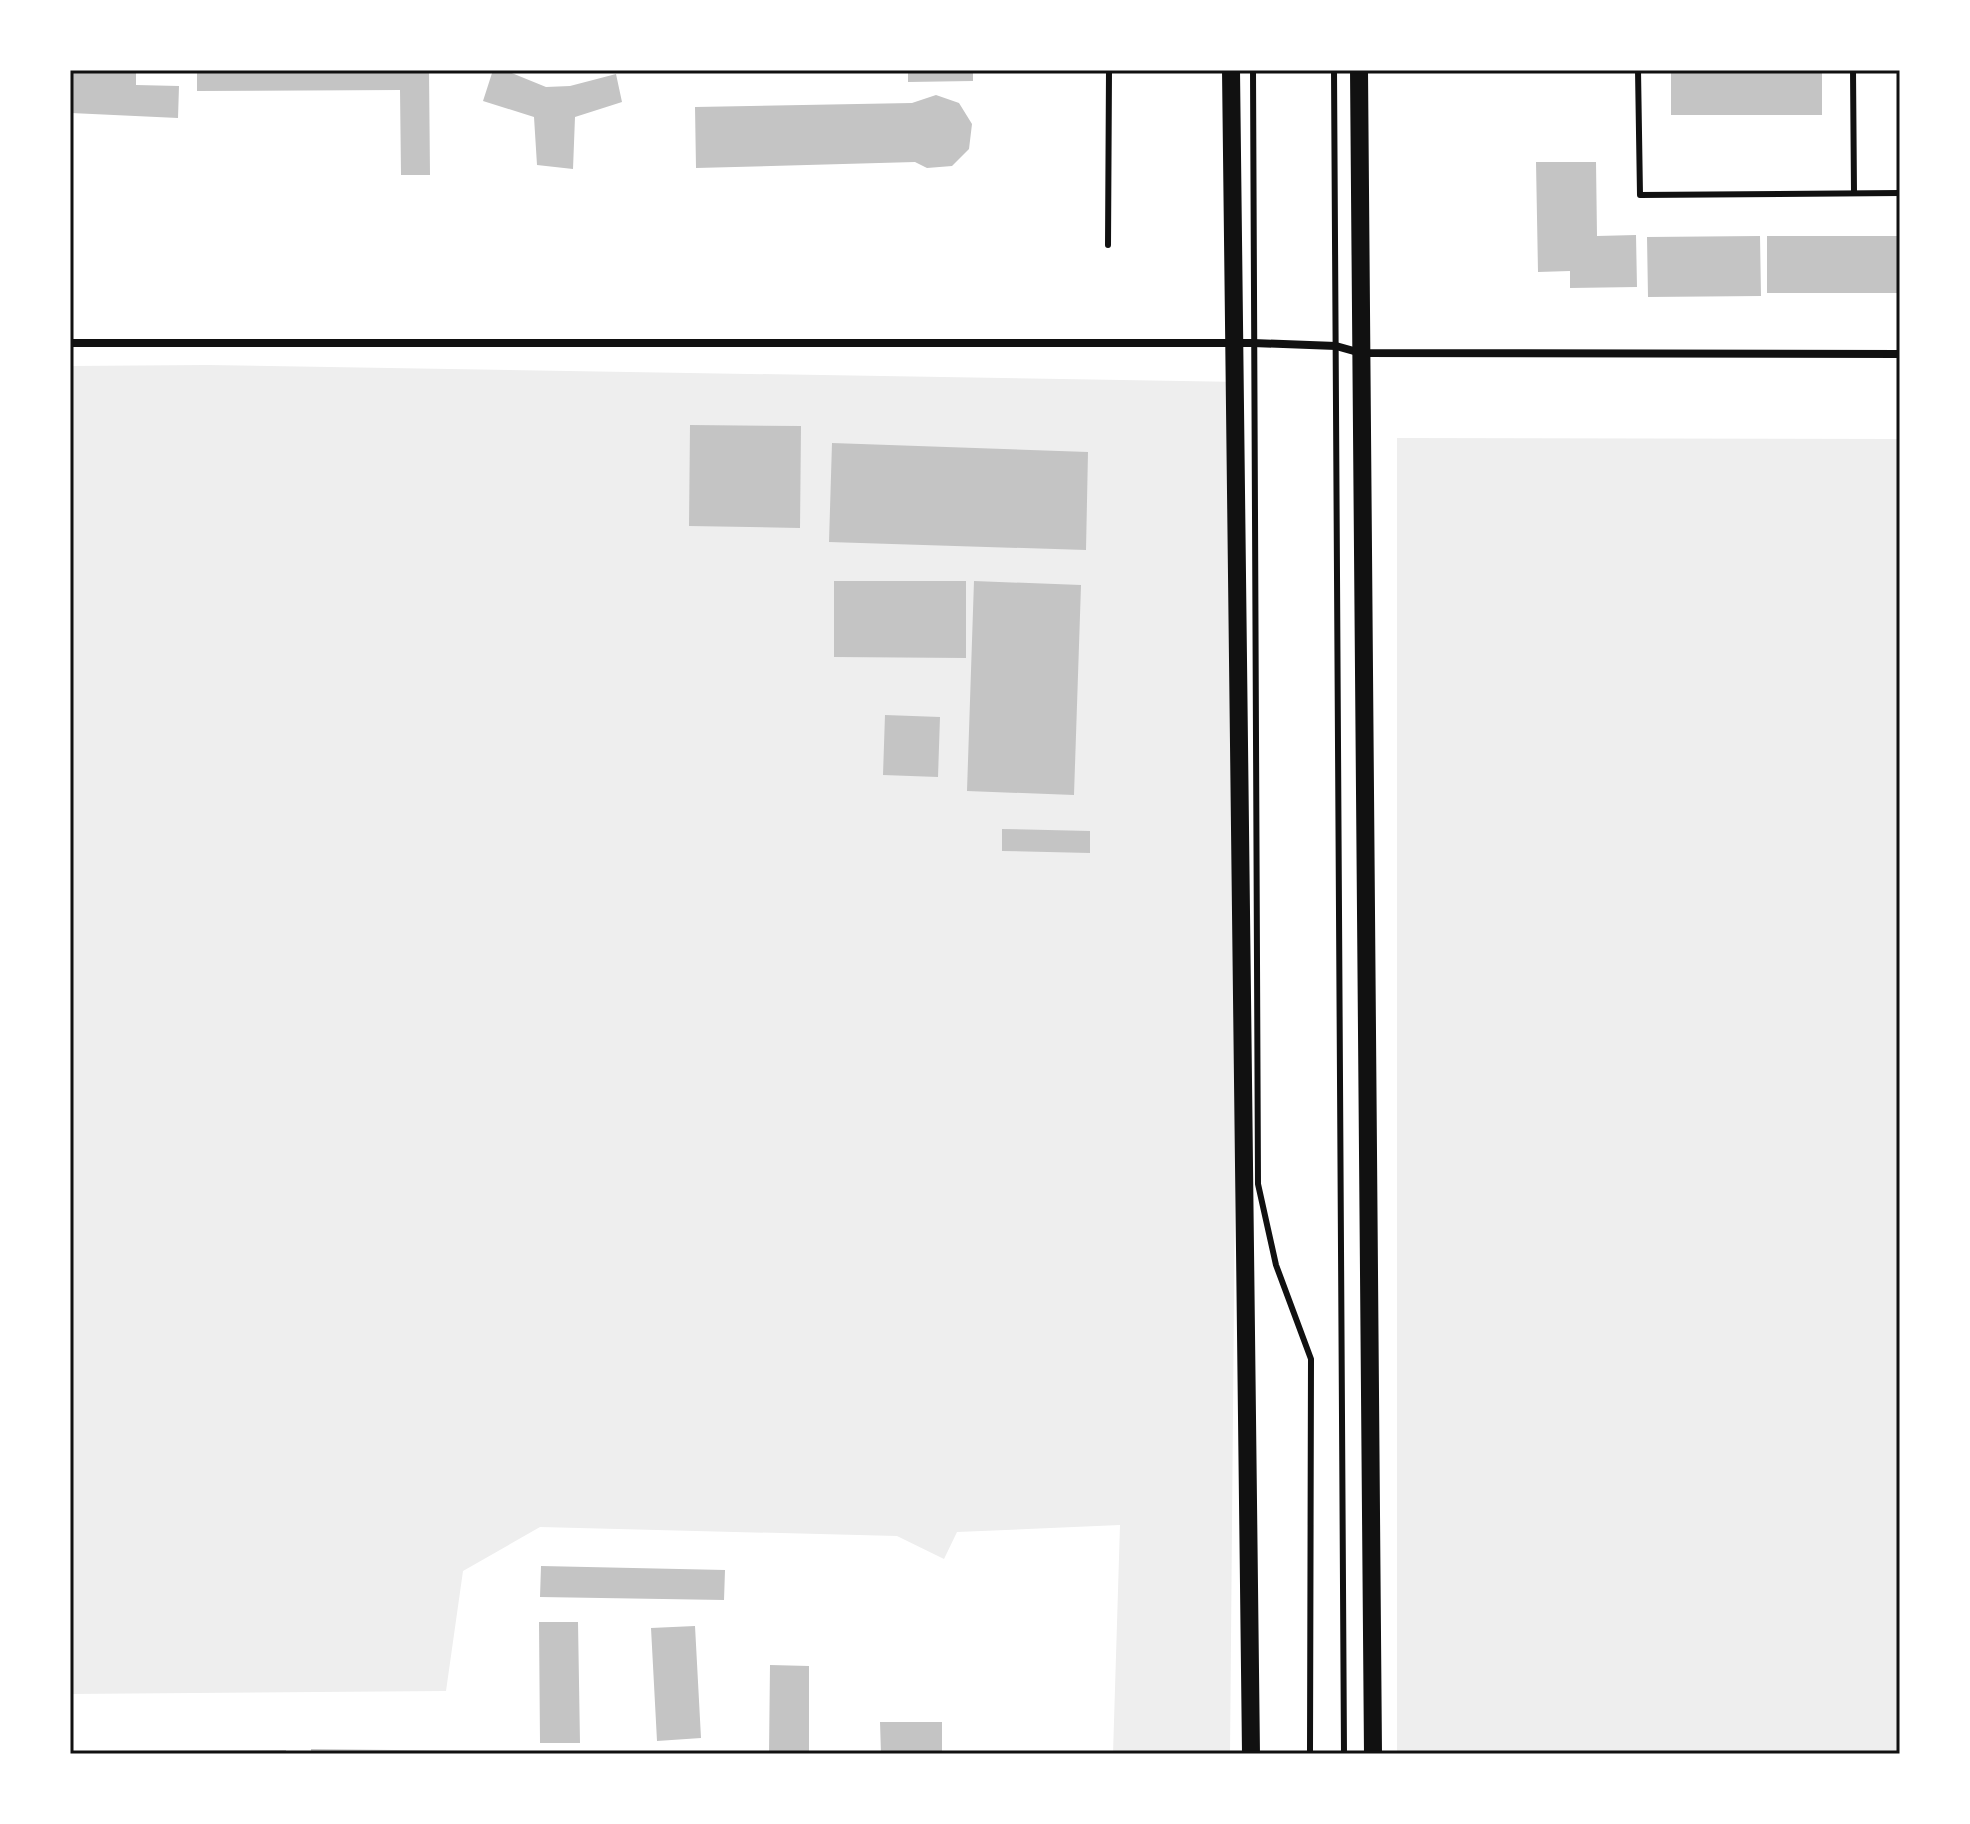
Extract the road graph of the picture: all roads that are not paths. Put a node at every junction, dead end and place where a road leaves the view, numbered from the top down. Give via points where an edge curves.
1 (1109, 70) edge
2 (1231, 70) edge
3 (1253, 70) edge
4 (1334, 70) edge
5 (1359, 70) edge
6 (1638, 70) edge
7 (1853, 70) edge
8 (1854, 193) junction
9 (1900, 193) edge
10 (1108, 245) dead end
11 (70, 343) edge
12 (1253, 343) junction
13 (1232, 345) junction
14 (1336, 346) junction
15 (1361, 353) junction
16 (1900, 354) edge
17 (1251, 1754) edge
18 (1310, 1754) edge
19 (1344, 1754) edge
20 (1373, 1754) edge

1 - 10 lane
2 - 13 main road
3 - 12 lane
4 - 14 lane
5 - 15 main road
6 - 8 lane via 1640,195
7 - 8 lane
8 - 9 lane
11 - 13 street
12 - 13 street
12 - 14 street
12 - 18 lane via 1258,1184 1276,1265 1311,1359
13 - 17 main road
14 - 15 street
14 - 19 lane
15 - 16 street
15 - 20 main road

